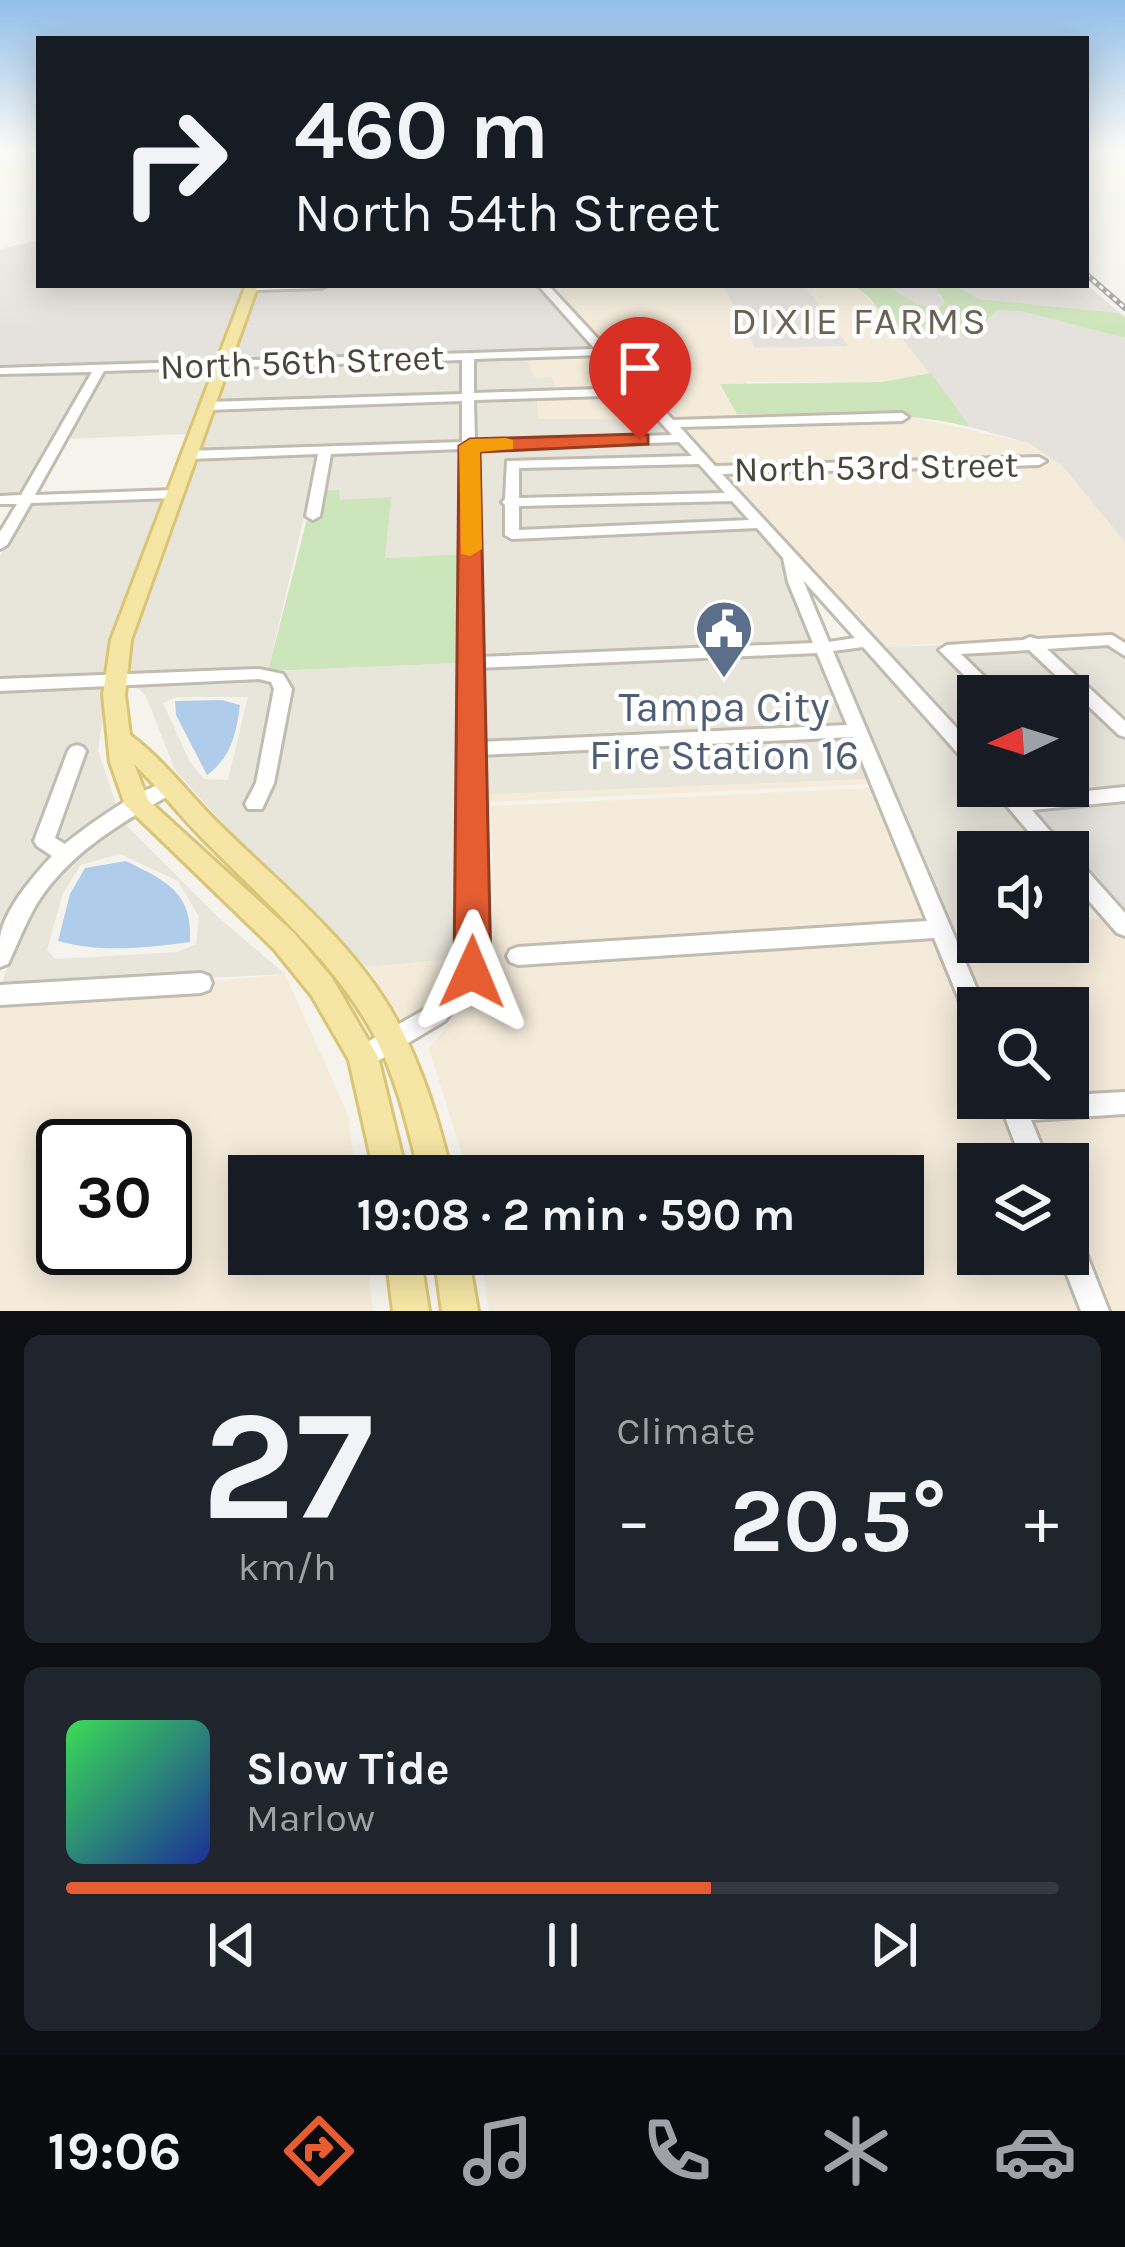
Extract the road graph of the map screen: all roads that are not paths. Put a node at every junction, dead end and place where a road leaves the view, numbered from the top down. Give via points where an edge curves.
1 (251, 288) edge
2 (546, 288) edge
3 (604, 352) junction
4 (468, 356) junction
5 (223, 363) junction
6 (100, 368) junction
7 (0, 371) edge
8 (641, 391) junction
9 (469, 397) junction
10 (207, 406) junction
11 (902, 417) dead end
12 (671, 424) junction
13 (683, 438) junction
14 (470, 446) junction
15 (325, 451) junction
16 (188, 455) junction
17 (1039, 461) dead end
18 (708, 465) junction
19 (174, 494) junction
20 (736, 497) junction
21 (26, 499) junction
22 (0, 500) edge
23 (509, 502) junction
24 (313, 516) dead end
25 (762, 524) junction
26 (0, 545) edge
27 (790, 554) junction
28 (867, 641) junction
29 (1030, 642) junction
30 (824, 648) junction
31 (1125, 651) edge
32 (470, 663) junction
33 (973, 675) edge
34 (115, 680) junction
35 (0, 685) edge
36 (1125, 730) edge
37 (858, 731) junction
38 (957, 736) edge
39 (123, 741) junction
40 (472, 749) junction
41 (77, 751) dead end
42 (166, 788) junction
43 (1125, 794) edge
44 (1089, 798) edge
45 (255, 804) dead end
46 (137, 805) junction
47 (1018, 807) edge
48 (1039, 831) edge
49 (63, 854) junction
50 (1089, 887) edge
51 (1125, 927) edge
52 (941, 929) junction
53 (518, 956) dead end
54 (0, 958) edge
55 (201, 982) dead end
56 (965, 987) edge
57 (0, 995) edge
58 (394, 1037) junction
59 (363, 1057) junction
60 (1089, 1102) edge
61 (1125, 1102) edge
62 (386, 1155) edge
63 (431, 1155) edge
64 (406, 1275) edge
65 (454, 1275) edge
66 (1080, 1275) edge
67 (411, 1311) edge
68 (460, 1311) edge
69 (1095, 1311) edge

1 - 5 main road
2 - 3 street
3 - 4 street, North 56th Street
3 - 8 street
4 - 5 street, North 56th Street
4 - 9 street
5 - 6 street, North 56th Street
5 - 10 main road
6 - 7 street, North 56th Street
6 - 21 street
8 - 9 street
8 - 12 street
9 - 10 street
9 - 14 street
10 - 16 main road
11 - 12 street
12 - 13 street
13 - 14 street
13 - 18 street
14 - 15 street
14 - 32 street
15 - 16 street
15 - 24 street
16 - 19 main road
17 - 18 street, North 53rd Street
18 - 20 street
18 - 23 street, North 53rd Street via 512,464
19 - 21 street
19 - 34 main road via 126,625
20 - 23 street
20 - 25 street
21 - 22 street
21 - 26 street
23 - 25 street via 512,536
25 - 27 street
27 - 28 street
27 - 30 street
28 - 30 street
28 - 38 street
29 - 31 street via 1112,640
29 - 33 street via 946,650
29 - 36 street
30 - 32 street
30 - 37 street
32 - 40 street
34 - 35 street
34 - 39 main road
34 - 45 street via 277,678 283,689
37 - 40 street
37 - 52 street
39 - 42 main road
39 - 46 main road
40 - 58 street via 472,972 436,1014
41 - 49 street via 44,841
42 - 46 street
42 - 58 main road via 310,924
43 - 44 street
46 - 49 street
46 - 59 main road via 284,941
47 - 48 street
49 - 54 street via 17,914
50 - 51 street
52 - 53 street
52 - 56 street
55 - 57 street
58 - 59 street
58 - 63 main road
59 - 62 main road
60 - 61 street
64 - 67 main road
65 - 68 main road
66 - 69 street

